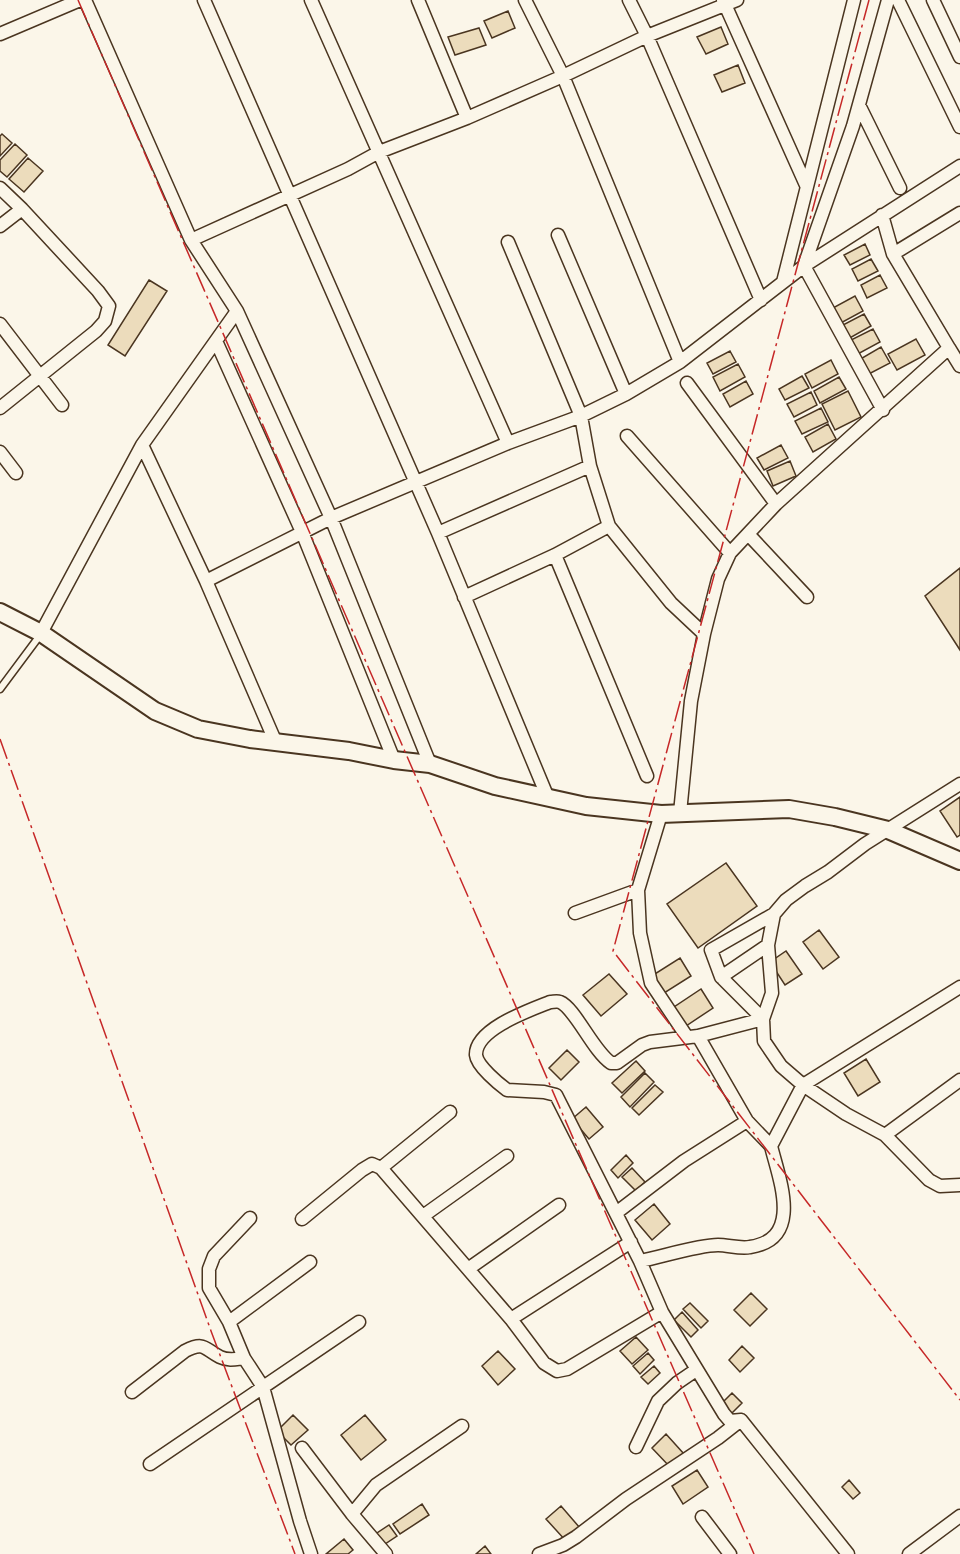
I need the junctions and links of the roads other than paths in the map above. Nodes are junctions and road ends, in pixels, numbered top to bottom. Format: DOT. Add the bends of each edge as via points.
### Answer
graph roads {
  1 [pos="80,0"];
  2 [pos="86,0"];
  3 [pos="204,0"];
  4 [pos="311,0"];
  5 [pos="418,0"];
  6 [pos="525,0"];
  7 [pos="629,0"];
  8 [pos="854,0"];
  9 [pos="888,0"];
  10 [pos="898,0"];
  11 [pos="933,0"];
  12 [pos="728,2"];
  13 [pos="0,34"];
  14 [pos="646,36"];
  15 [pos="960,57"];
  16 [pos="563,76"];
  17 [pos="859,105"];
  18 [pos="467,118"];
  19 [pos="960,127"];
  20 [pos="379,152"];
  21 [pos="960,166"];
  22 [pos="806,185"];
  23 [pos="0,188"];
  24 [pos="900,188"];
  25 [pos="289,196"];
  26 [pos="22,209"];
  27 [pos="960,213"];
  28 [pos="882,215"];
  29 [pos="0,226"];
  30 [pos="558,235"];
  31 [pos="191,240"];
  32 [pos="508,242"];
  33 [pos="893,254"];
  34 [pos="804,267"];
  35 [pos="783,282"];
  36 [pos="761,300"];
  37 [pos="237,311"];
  38 [pos="0,324"];
  39 [pos="216,341"];
  40 [pos="949,348"];
  41 [pos="680,362"];
  42 [pos="960,366"];
  43 [pos="40,377"];
  44 [pos="687,383"];
  45 [pos="626,394"];
  46 [pos="62,405"];
  47 [pos="0,408"];
  48 [pos="883,410"];
  49 [pos="581,416"];
  50 [pos="627,436"];
  51 [pos="508,443"];
  52 [pos="142,445"];
  53 [pos="0,452"];
  54 [pos="590,466"];
  55 [pos="16,473"];
  56 [pos="415,482"];
  57 [pos="776,504"];
  58 [pos="332,519"];
  59 [pos="609,526"];
  60 [pos="302,532"];
  61 [pos="438,533"];
  62 [pos="748,534"];
  63 [pos="730,553"];
  64 [pos="555,555"];
  65 [pos="206,581"];
  66 [pos="464,597"];
  67 [pos="807,597"];
  68 [pos="0,612"];
  69 [pos="41,633"];
  70 [pos="704,634"];
  71 [pos="0,689"];
  72 [pos="276,743"];
  73 [pos="394,760"];
  74 [pos="430,764"];
  75 [pos="647,776"];
  76 [pos="960,784"];
  77 [pos="548,798"];
  78 [pos="680,813"];
  79 [pos="661,814"];
  80 [pos="888,830"];
  81 [pos="960,861"];
  82 [pos="638,890"];
  83 [pos="575,913"];
  84 [pos="774,914"];
  85 [pos="768,945"];
  86 [pos="720,977"];
  87 [pos="960,987"];
  88 [pos="764,1019"];
  89 [pos="693,1036"];
  90 [pos="960,1080"];
  91 [pos="803,1085"];
  92 [pos="450,1112"];
  93 [pos="747,1121"];
  94 [pos="885,1135"];
  95 [pos="771,1146"];
  96 [pos="507,1156"];
  97 [pos="381,1168"];
  98 [pos="960,1185"];
  99 [pos="559,1205"];
  100 [pos="616,1213"];
  101 [pos="423,1216"];
  102 [pos="250,1218"];
  103 [pos="302,1219"];
  104 [pos="631,1242"];
  105 [pos="640,1261"];
  106 [pos="310,1262"];
  107 [pos="468,1269"];
  108 [pos="662,1312"];
  109 [pos="511,1319"];
  110 [pos="229,1322"];
  111 [pos="359,1322"];
  112 [pos="244,1358"];
  113 [pos="696,1370"];
  114 [pos="263,1387"];
  115 [pos="132,1392"];
  116 [pos="741,1420"];
  117 [pos="462,1426"];
  118 [pos="302,1448"];
  119 [pos="636,1448"];
  120 [pos="150,1464"];
  121 [pos="352,1514"];
  122 [pos="960,1516"];
  123 [pos="702,1517"];
  124 [pos="311,1554"];
  125 [pos="386,1554"];
  126 [pos="539,1554"];
  127 [pos="730,1554"];
  128 [pos="848,1554"];
  129 [pos="909,1554"];
  1 -- 13 [label="street"];
  2 -- 31 [label="street"];
  3 -- 25 [label="street"];
  4 -- 20 [label="street"];
  5 -- 18 [label="street"];
  6 -- 16 [label="street"];
  7 -- 14 [label="street"];
  8 -- 22 [label="street"];
  9 -- 17 [label="street"];
  10 -- 19 [label="street"];
  11 -- 15 [label="street"];
  12 -- 14 [label="street"];
  12 -- 22 [label="street"];
  14 -- 16 [label="street"];
  14 -- 36 [label="street"];
  16 -- 18 [label="street"];
  16 -- 41 [label="street"];
  17 -- 24 [label="street"];
  17 -- 34 [label="street"];
  18 -- 20 [label="street"];
  20 -- 25 [label="street"];
  20 -- 51 [label="street"];
  21 -- 28 [label="street"];
  22 -- 35 [label="street"];
  23 -- 26 [label="street"];
  25 -- 31 [label="street"];
  25 -- 56 [label="street"];
  26 -- 29 [label="street"];
  26 -- 43 [label="street" via="109,306 105,321 96,331"];
  27 -- 33 [label="street"];
  28 -- 33 [label="street"];
  28 -- 34 [label="street"];
  30 -- 45 [label="street"];
  31 -- 37 [label="street"];
  32 -- 49 [label="street"];
  33 -- 40 [label="street"];
  34 -- 35 [label="street"];
  34 -- 48 [label="street"];
  35 -- 36 [label="street"];
  36 -- 41 [label="street"];
  37 -- 39 [label="street"];
  37 -- 58 [label="street"];
  38 -- 43 [label="street"];
  39 -- 52 [label="street"];
  39 -- 60 [label="street"];
  40 -- 42 [label="street"];
  40 -- 48 [label="street"];
  41 -- 45 [label="street"];
  43 -- 46 [label="street"];
  43 -- 47 [label="street"];
  44 -- 57 [label="street"];
  45 -- 49 [label="street"];
  48 -- 57 [label="street"];
  49 -- 51 [label="street"];
  49 -- 54 [label="street"];
  50 -- 63 [label="street"];
  51 -- 56 [label="street"];
  52 -- 65 [label="street"];
  52 -- 69 [label="street"];
  53 -- 55 [label="street"];
  54 -- 59 [label="street"];
  54 -- 61 [label="street"];
  56 -- 58 [label="street"];
  56 -- 61 [label="street"];
  57 -- 62 [label="street"];
  58 -- 60 [label="street"];
  58 -- 74 [label="street"];
  59 -- 64 [label="street"];
  59 -- 70 [label="street" via="671,603"];
  60 -- 65 [label="street"];
  60 -- 73 [label="street"];
  61 -- 66 [label="street"];
  62 -- 63 [label="street"];
  62 -- 67 [label="street"];
  63 -- 70 [label="street" via="718,579"];
  64 -- 66 [label="street"];
  64 -- 75 [label="street"];
  65 -- 72 [label="street"];
  66 -- 77 [label="street"];
  68 -- 69 [label="street"];
  69 -- 71 [label="lane"];
  69 -- 72 [label="street" via="155,711 198,729"];
  70 -- 78 [label="street"];
  72 -- 73 [label="street"];
  73 -- 74 [label="street"];
  74 -- 77 [label="street" via="495,786"];
  76 -- 80 [label="street"];
  77 -- 79 [label="street"];
  78 -- 79 [label="street"];
  78 -- 80 [label="street" via="789,809"];
  79 -- 82 [label="street"];
  80 -- 81 [label="street"];
  80 -- 84 [label="street" via="786,900"];
  82 -- 83 [label="street"];
  82 -- 89 [label="street" via="640,933 649,979"];
  84 -- 85 [label="street"];
  84 -- 86 [label="street" via="711,950"];
  85 -- 86 [label="street"];
  85 -- 88 [label="street" via="772,993"];
  86 -- 88 [label="street"];
  87 -- 91 [label="street"];
  88 -- 89 [label="street"];
  88 -- 91 [label="street" via="764,1041 782,1066"];
  89 -- 93 [label="street"];
  89 -- 100 [label="street" via="650,1042 611,1063 567,1008 560,1002 550,1002 494,1027 480,1043 476,1055 479,1063 507,1090 556,1095"];
  90 -- 94 [label="street"];
  91 -- 94 [label="street"];
  91 -- 95 [label="street"];
  92 -- 97 [label="street"];
  93 -- 95 [label="street"];
  93 -- 100 [label="street" via="684,1161"];
  94 -- 98 [label="street" via="929,1180 940,1186"];
  95 -- 105 [label="street" via="785,1215 769,1241 750,1247 716,1245"];
  96 -- 101 [label="street"];
  97 -- 101 [label="street"];
  97 -- 103 [label="street" via="372,1164 362,1170"];
  99 -- 107 [label="street"];
  100 -- 104 [label="street"];
  101 -- 107 [label="street"];
  102 -- 110 [label="street" via="214,1256 209,1269 209,1288"];
  104 -- 105 [label="street"];
  104 -- 109 [label="street"];
  105 -- 108 [label="street"];
  106 -- 110 [label="street"];
  107 -- 109 [label="street"];
  108 -- 109 [label="street" via="567,1370 557,1371 544,1363"];
  108 -- 113 [label="street"];
  110 -- 112 [label="street"];
  111 -- 114 [label="street"];
  112 -- 114 [label="street"];
  112 -- 115 [label="street" via="221,1358 206,1346 195,1346"];
  113 -- 116 [label="street" via="730,1421"];
  113 -- 119 [label="street" via="658,1401"];
  114 -- 120 [label="street"];
  114 -- 124 [label="street"];
  116 -- 126 [label="street" via="576,1537"];
  116 -- 128 [label="street"];
  117 -- 121 [label="street" via="376,1485"];
  118 -- 121 [label="street"];
  121 -- 125 [label="street"];
  122 -- 129 [label="street"];
  123 -- 127 [label="street"];
}
